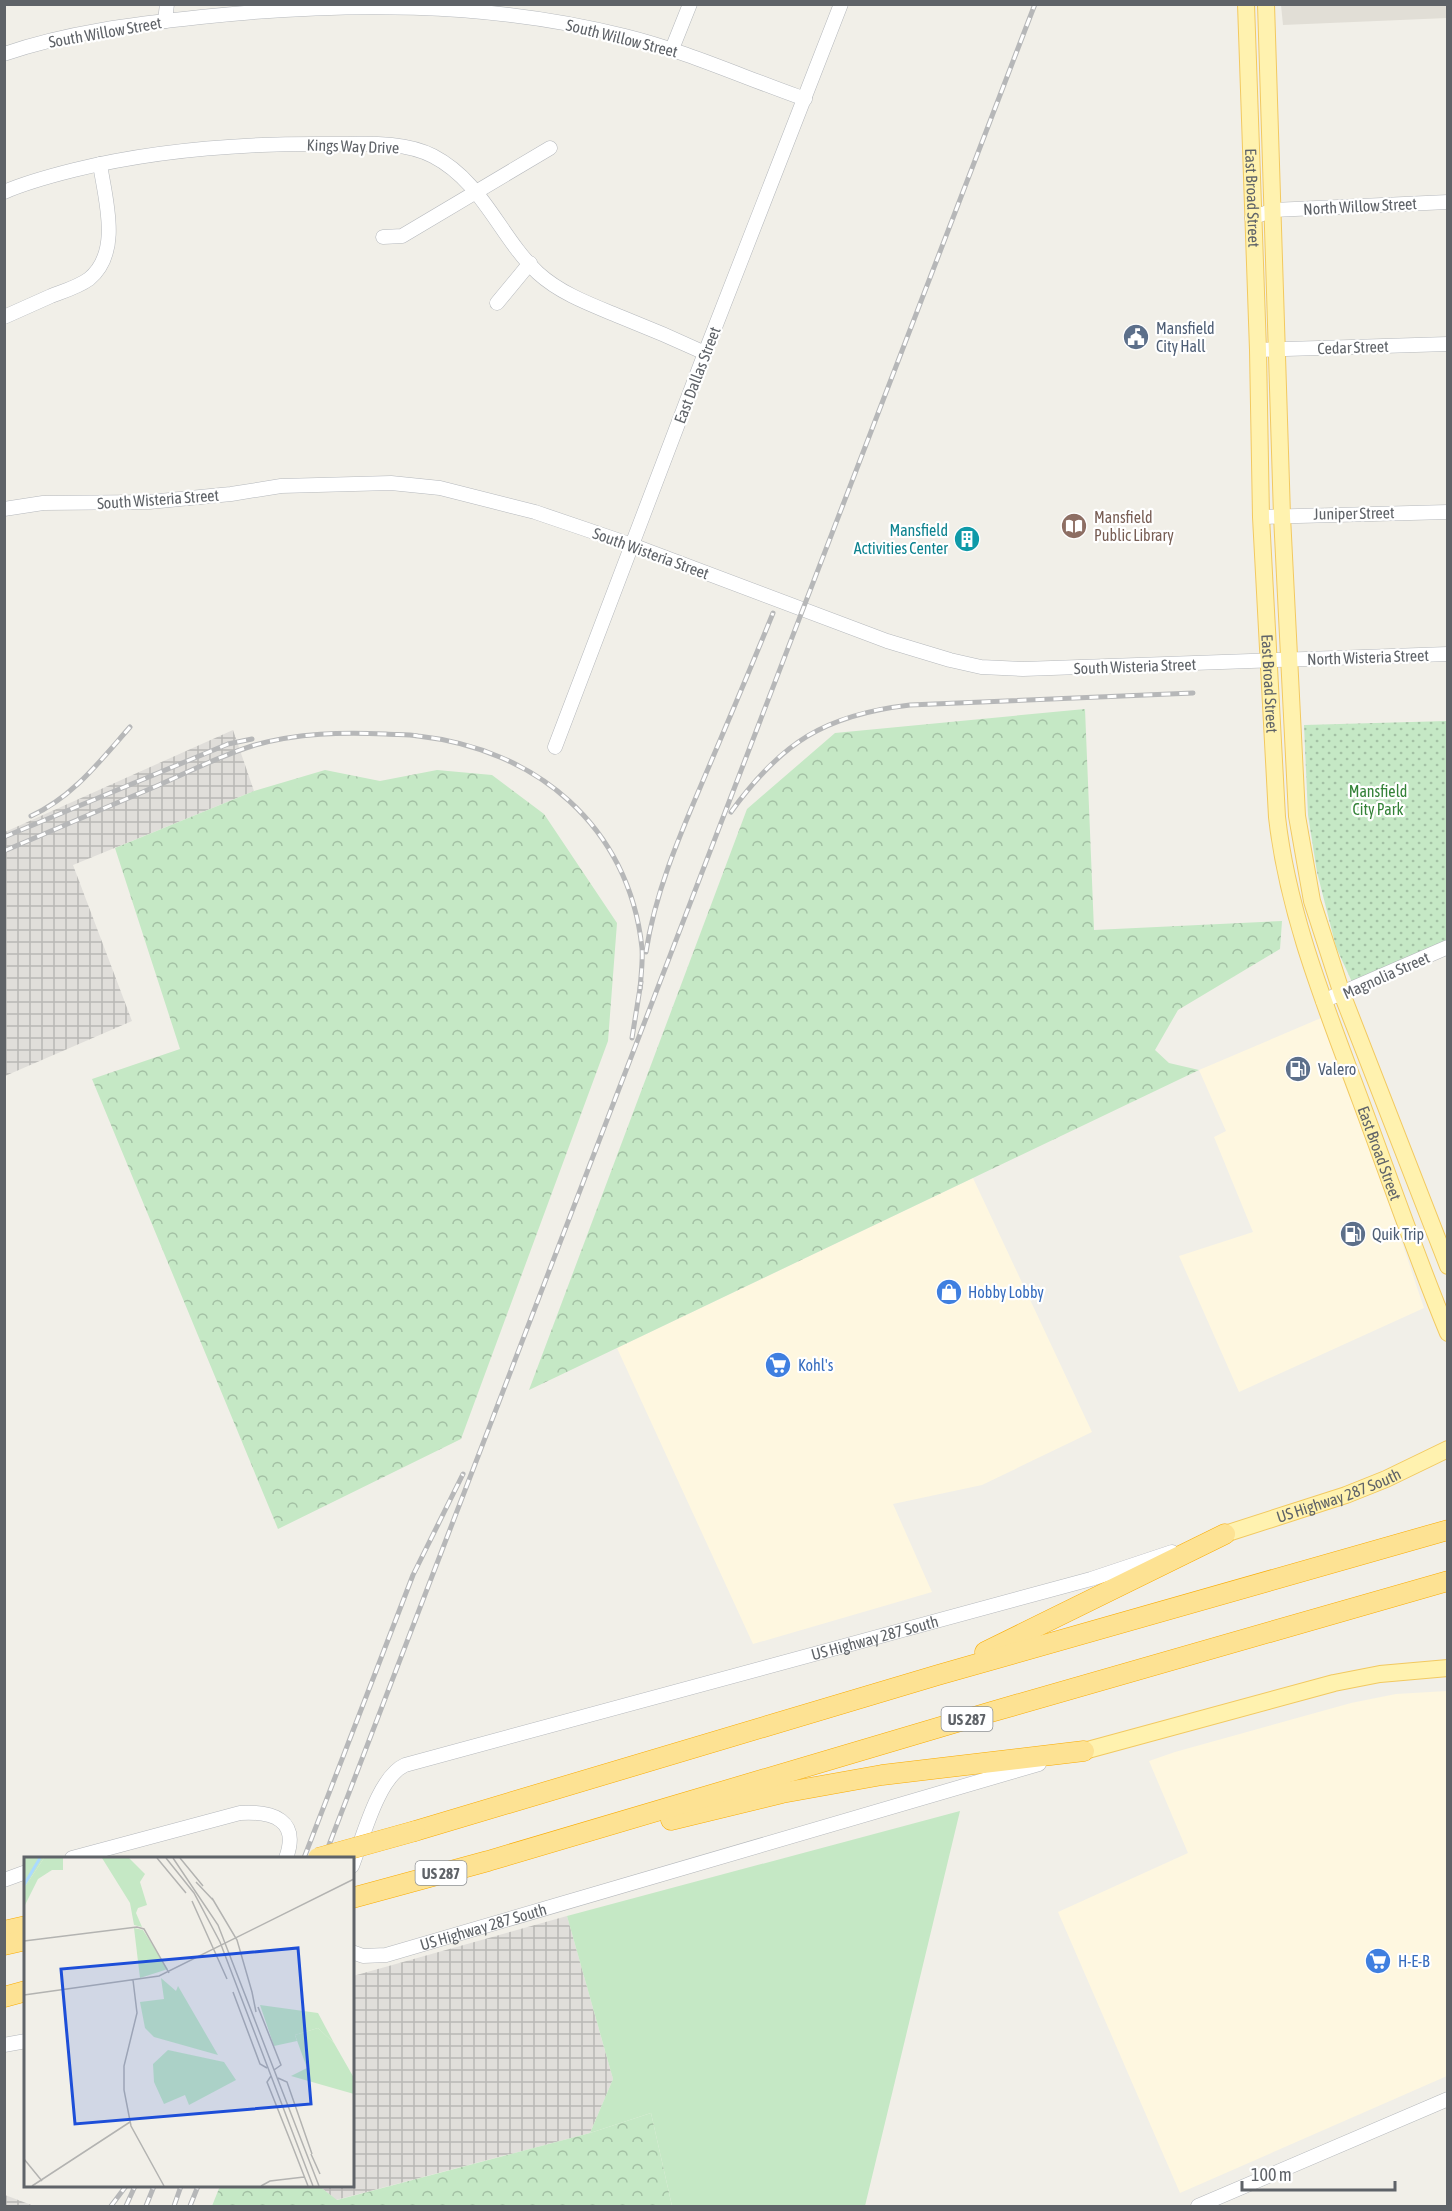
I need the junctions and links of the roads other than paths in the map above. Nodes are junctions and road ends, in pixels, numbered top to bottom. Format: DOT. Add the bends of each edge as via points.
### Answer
graph roads {
  1 [pos="167,4"];
  2 [pos="690,4"];
  3 [pos="841,4"];
  4 [pos="1246,4"];
  5 [pos="1266,4"];
  6 [pos="317,7"];
  7 [pos="526,10"];
  8 [pos="165,21"];
  9 [pos="672,49"];
  10 [pos="4,54"];
  11 [pos="805,99"];
  12 [pos="550,148"];
  13 [pos="100,164"];
  14 [pos="4,192"];
  15 [pos="478,192"];
  16 [pos="1448,202"];
  17 [pos="1273,210"];
  18 [pos="1252,211"];
  19 [pos="382,237"];
  20 [pos="530,263"];
  21 [pos="497,303"];
  22 [pos="4,317"];
  23 [pos="1448,344"];
  24 [pos="1258,350"];
  25 [pos="1277,350"];
  26 [pos="705,353"];
  27 [pos="4,508"];
  28 [pos="1448,512"];
  29 [pos="1282,516"];
  30 [pos="1261,517"];
  31 [pos="632,545"];
  32 [pos="1448,654"];
  33 [pos="1289,660"];
  34 [pos="1270,661"];
  35 [pos="555,747"];
  36 [pos="1297,816"];
  37 [pos="1276,817"];
  38 [pos="1312,901"];
  39 [pos="1292,903"];
  40 [pos="1448,947"];
  41 [pos="1342,994"];
  42 [pos="1323,1001"];
  43 [pos="1378,1091"];
  44 [pos="1360,1099"];
  45 [pos="1446,1263"];
  46 [pos="1422,1269"];
  47 [pos="1448,1333"];
  48 [pos="1448,1449"];
  49 [pos="1448,1530"];
  50 [pos="1225,1534"];
  51 [pos="1448,1581"];
  52 [pos="1448,1668"];
  53 [pos="938,1675"];
  54 [pos="1084,1750"];
  55 [pos="76,1857"];
  56 [pos="286,1857"];
  57 [pos="322,1857"];
  58 [pos="354,1861"];
  59 [pos="488,1861"];
  60 [pos="24,1873"];
  61 [pos="4,1880"];
  62 [pos="354,1897"];
  63 [pos="24,1926"];
  64 [pos="4,1931"];
  65 [pos="24,1940"];
  66 [pos="4,1945"];
  67 [pos="354,1953"];
  68 [pos="24,1992"];
  69 [pos="4,1997"];
  70 [pos="24,2041"];
  71 [pos="4,2045"];
  72 [pos="1448,2099"];
  73 [pos="1198,2206"];
  1 -- 8 [label="street"];
  2 -- 9 [label="street"];
  3 -- 11 [label="street, East Dallas Street"];
  4 -- 18 [label="main road, East Broad Street"];
  5 -- 17 [label="main road, East Broad Street"];
  6 -- 7 [label="street, South Willow Street"];
  6 -- 8 [label="street, South Willow Street"];
  7 -- 9 [label="street, South Willow Street"];
  8 -- 10 [label="street, South Willow Street" via="55,39"];
  9 -- 11 [label="street, South Willow Street"];
  11 -- 26 [label="street, East Dallas Street"];
  12 -- 15 [label="street"];
  13 -- 14 [label="street, Kings Way Drive"];
  13 -- 15 [label="street, Kings Way Drive" via="186,149 366,144 404,147 431,155"];
  13 -- 22 [label="street" via="108,216 102,262 90,278 77,286"];
  15 -- 19 [label="street" via="402,236"];
  15 -- 20 [label="street, Kings Way Drive" via="520,255"];
  16 -- 17 [label="street, North Willow Street"];
  17 -- 18 [label="street, North Willow Street"];
  17 -- 25 [label="main road, East Broad Street"];
  18 -- 24 [label="main road, East Broad Street"];
  20 -- 21 [label="street"];
  20 -- 26 [label="street, Kings Way Drive" via="557,288"];
  23 -- 25 [label="street, Cedar Street"];
  24 -- 25 [label="street, Cedar Street"];
  24 -- 30 [label="main road, East Broad Street"];
  25 -- 29 [label="main road, East Broad Street"];
  26 -- 31 [label="street, East Dallas Street"];
  27 -- 31 [label="street, South Wisteria Street" via="149,502 281,486 391,483 440,488 497,502"];
  28 -- 29 [label="street, Juniper Street"];
  29 -- 30 [label="street, Juniper Street"];
  29 -- 33 [label="main road, East Broad Street"];
  30 -- 34 [label="main road, East Broad Street"];
  31 -- 34 [label="street, South Wisteria Street" via="887,641 981,667"];
  31 -- 35 [label="street, East Dallas Street"];
  32 -- 33 [label="street, North Wisteria Street"];
  33 -- 34 [label="street, South Wisteria Street"];
  33 -- 36 [label="main road, East Broad Street"];
  34 -- 37 [label="main road, East Broad Street"];
  36 -- 37 [label="main road"];
  36 -- 38 [label="main road, East Broad Street"];
  37 -- 39 [label="main road, East Broad Street"];
  38 -- 39 [label="main road"];
  38 -- 41 [label="main road, East Broad Street"];
  39 -- 42 [label="main road, East Broad Street"];
  40 -- 41 [label="street, Magnolia Street"];
  41 -- 42 [label="street, Magnolia Street"];
  41 -- 43 [label="main road, East Broad Street"];
  42 -- 44 [label="main road, East Broad Street"];
  43 -- 44 [label="main road"];
  43 -- 45 [label="main road, East Broad Street"];
  44 -- 46 [label="main road, East Broad Street"];
  45 -- 46 [label="main road"];
  46 -- 47 [label="main road, East Broad Street"];
  48 -- 50 [label="main road, US Highway 287 South" via="1346,1495"];
  49 -- 53 [label="highway"];
  50 -- 53 [label="highway"];
  50 -- 58 [label="street, US Highway 287 South" via="1091,1579 397,1768 382,1789"];
  51 -- 59 [label="highway, US 287"];
  52 -- 54 [label="main road, US Highway 287 South" via="1334,1683"];
  53 -- 57 [label="highway, bridge"];
  54 -- 59 [label="highway" via="882,1775 782,1793 605,1835 528,1858"];
  54 -- 67 [label="street, US Highway 287 South" via="386,1955"];
  55 -- 56 [label="street" via="240,1813 257,1812 274,1815 284,1822 289,1834"];
  59 -- 62 [label="highway, US 287"];
  60 -- 61 [label="street"];
  63 -- 64 [label="highway"];
  65 -- 66 [label="highway"];
  68 -- 69 [label="highway"];
  70 -- 71 [label="street"];
  72 -- 73 [label="street"];
}
